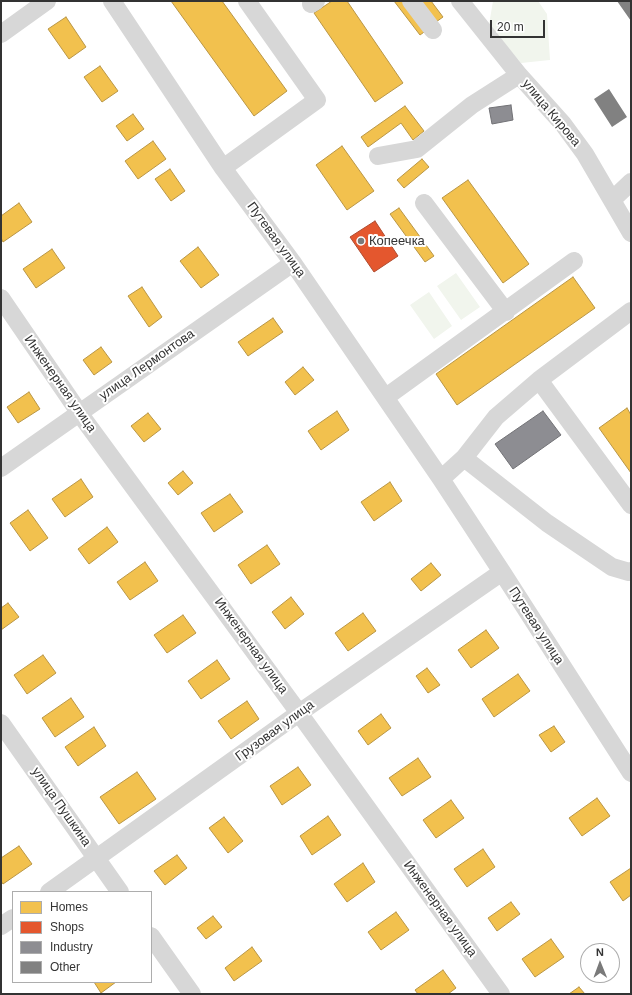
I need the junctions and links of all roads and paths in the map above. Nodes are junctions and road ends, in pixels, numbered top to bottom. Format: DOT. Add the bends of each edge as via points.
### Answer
graph roads {
  1 [pos="48,1"];
  2 [pos="112,1"];
  3 [pos="247,1"];
  4 [pos="411,1"];
  5 [pos="460,1"];
  6 [pos="433,30"];
  7 [pos="1,34"];
  8 [pos="519,75"];
  9 [pos="378,156"];
  10 [pos="223,168"];
  11 [pos="631,182"];
  12 [pos="612,200"];
  13 [pos="424,203"];
  14 [pos="631,233"];
  15 [pos="574,261"];
  16 [pos="293,263"];
  17 [pos="1,298"];
  18 [pos="631,310"];
  19 [pos="506,312"];
  20 [pos="539,380"];
  21 [pos="386,397"];
  22 [pos="79,412"];
  23 [pos="464,458"];
  24 [pos="1,468"];
  25 [pos="441,479"];
  26 [pos="631,505"];
  27 [pos="631,571"];
  28 [pos="502,572"];
  29 [pos="299,713"];
  30 [pos="1,723"];
  31 [pos="631,773"];
  32 [pos="97,858"];
  33 [pos="50,891"];
  34 [pos="119,891"];
  35 [pos="12,919"];
  36 [pos="1,926"];
  37 [pos="152,937"];
  38 [pos="192,994"];
  39 [pos="501,994"];
  1 -- 7 [label="street"];
  2 -- 10 [label="street, Путевая улица"];
  3 -- 10 [label="street" via="317,100"];
  4 -- 6 [label="street"];
  5 -- 8 [label="street, улица Кирова"];
  8 -- 9 [label="street" via="472,104 417,149"];
  8 -- 12 [label="street, улица Кирова" via="563,124 585,154"];
  10 -- 16 [label="street, Путевая улица"];
  11 -- 12 [label="street"];
  12 -- 14 [label="street, улица Кирова"];
  13 -- 19 [label="street"];
  15 -- 19 [label="street"];
  16 -- 21 [label="street, Путевая улица"];
  16 -- 22 [label="street, улица Лермонтова"];
  17 -- 22 [label="street, Инженерная улица"];
  18 -- 20 [label="street"];
  19 -- 21 [label="street"];
  20 -- 23 [label="street" via="496,417"];
  20 -- 26 [label="street"];
  21 -- 25 [label="street, Путевая улица"];
  22 -- 24 [label="street, улица Лермонтова"];
  22 -- 29 [label="street, Инженерная улица"];
  23 -- 25 [label="street"];
  23 -- 27 [label="street" via="547,523 606,563"];
  25 -- 28 [label="street, Путевая улица"];
  28 -- 29 [label="street, Грузовая улица"];
  28 -- 31 [label="street, Путевая улица"];
  29 -- 32 [label="street, Грузовая улица"];
  29 -- 39 [label="street, Инженерная улица"];
  30 -- 32 [label="street, улица Пушкина"];
  32 -- 33 [label="street, Грузовая улица"];
  32 -- 34 [label="street, улица Пушкина"];
  35 -- 36 [label="street"];
  37 -- 38 [label="street"];
}
